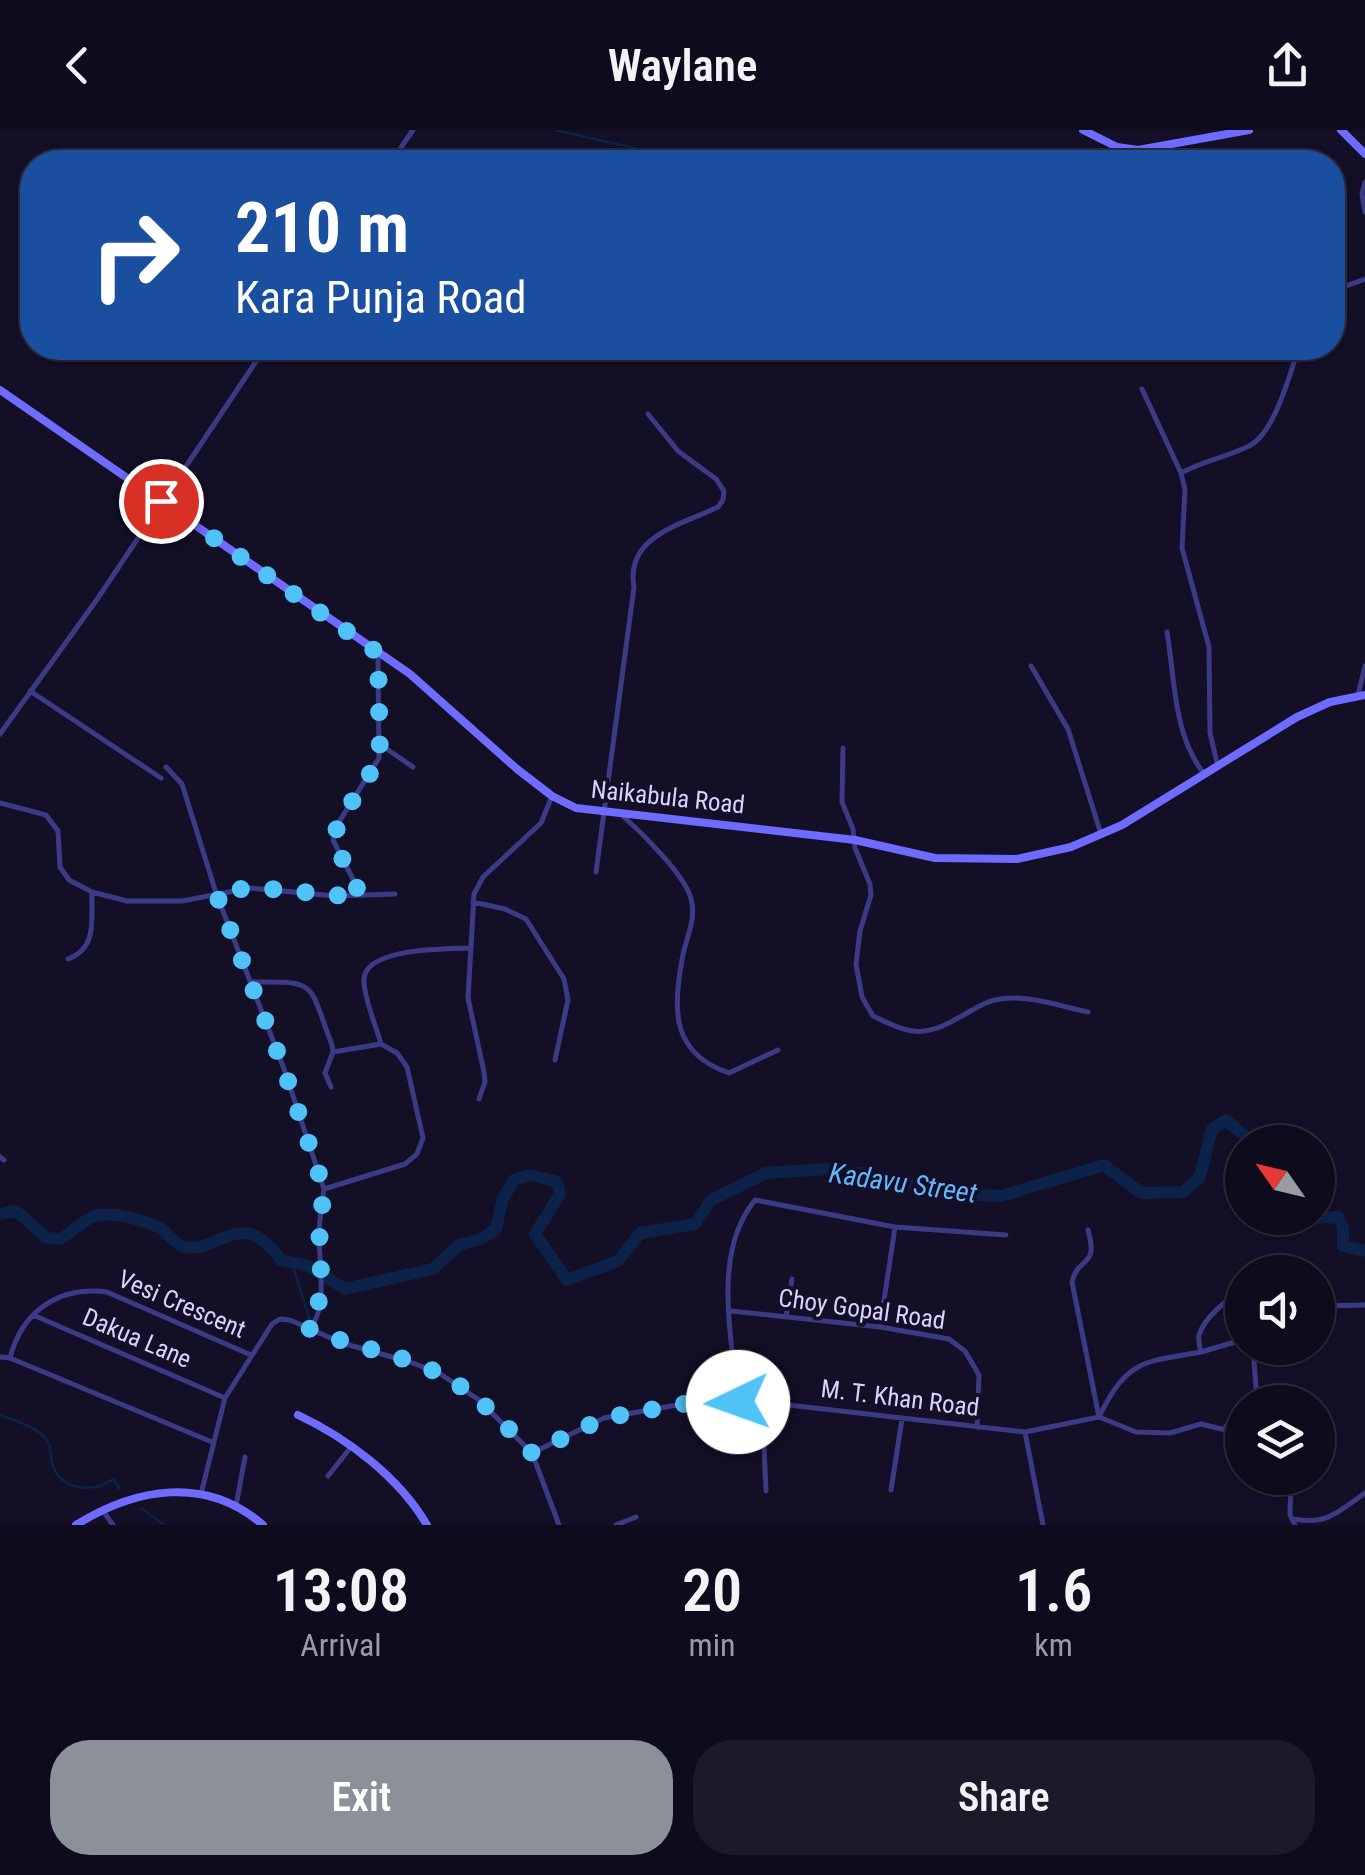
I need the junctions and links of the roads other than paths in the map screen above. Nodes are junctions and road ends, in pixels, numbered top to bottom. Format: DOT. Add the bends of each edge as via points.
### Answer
graph roads {
  1 [pos="1083,130"];
  2 [pos="1249,130"];
  3 [pos="1341,130"];
  4 [pos="1365,154"];
  5 [pos="1365,182"];
  6 [pos="1365,212"];
  7 [pos="257,360"];
  8 [pos="1294,360"];
  9 [pos="1142,389"];
  10 [pos="0,390"];
  11 [pos="648,414"];
  12 [pos="1181,473"];
  13 [pos="161,501"];
  14 [pos="1168,632"];
  15 [pos="378,653"];
  16 [pos="1032,666"];
  17 [pos="1365,666"];
  18 [pos="30,691"];
  19 [pos="1362,695"];
  20 [pos="0,734"];
  21 [pos="381,745"];
  22 [pos="843,748"];
  23 [pos="166,766"];
  24 [pos="413,767"];
  25 [pos="1218,767"];
  26 [pos="1205,775"];
  27 [pos="161,778"];
  28 [pos="552,796"];
  29 [pos="0,803"];
  30 [pos="604,812"];
  31 [pos="621,814"];
  32 [pos="1101,834"];
  33 [pos="855,840"];
  34 [pos="596,872"];
  35 [pos="92,892"];
  36 [pos="216,893"];
  37 [pos="395,894"];
  38 [pos="361,896"];
  39 [pos="473,902"];
  40 [pos="471,948"];
  41 [pos="68,959"];
  42 [pos="251,982"];
  43 [pos="1088,1012"];
  44 [pos="381,1044"];
  45 [pos="778,1050"];
  46 [pos="333,1052"];
  47 [pos="555,1060"];
  48 [pos="331,1087"];
  49 [pos="479,1099"];
  50 [pos="324,1189"];
  51 [pos="895,1227"];
  52 [pos="1088,1230"];
  53 [pos="1006,1235"];
  54 [pos="792,1279"];
  55 [pos="1225,1303"];
  56 [pos="1365,1305"];
  57 [pos="1335,1306"];
  58 [pos="731,1311"];
  59 [pos="32,1315"];
  60 [pos="786,1317"];
  61 [pos="308,1328"];
  62 [pos="880,1328"];
  63 [pos="1225,1345"];
  64 [pos="1201,1352"];
  65 [pos="251,1355"];
  66 [pos="0,1357"];
  67 [pos="10,1358"];
  68 [pos="225,1398"];
  69 [pos="738,1402"];
  70 [pos="762,1402"];
  71 [pos="298,1415"];
  72 [pos="902,1418"];
  73 [pos="1095,1418"];
  74 [pos="978,1427"];
  75 [pos="1225,1427"];
  76 [pos="1025,1432"];
  77 [pos="212,1442"];
  78 [pos="352,1448"];
  79 [pos="532,1453"];
  80 [pos="245,1457"];
  81 [pos="328,1476"];
  82 [pos="891,1490"];
  83 [pos="766,1491"];
  84 [pos="1365,1493"];
  85 [pos="201,1494"];
  86 [pos="1292,1495"];
  87 [pos="236,1506"];
  88 [pos="102,1509"];
  89 [pos="636,1518"];
  90 [pos="1294,1522"];
  91 [pos="76,1525"];
  92 [pos="112,1525"];
  93 [pos="263,1525"];
  94 [pos="427,1525"];
  95 [pos="559,1525"];
  96 [pos="616,1525"];
  97 [pos="1043,1525"];
  1 -- 2 [label="street" via="1138,150"];
  3 -- 4 [label="street"];
  5 -- 6 [label="street"];
  7 -- 13 [label="street"];
  8 -- 12 [label="street" via="1261,438"];
  9 -- 12 [label="street"];
  10 -- 13 [label="street, Naikabula Road"];
  11 -- 30 [label="street" via="678,450 716,479 724,500 646,541 638,554"];
  12 -- 25 [label="street" via="1182,548 1209,648 1210,734"];
  13 -- 15 [label="street, Naikabula Road"];
  13 -- 18 [label="street"];
  14 -- 26 [label="street" via="1184,736"];
  15 -- 21 [label="street"];
  15 -- 28 [label="street, Naikabula Road"];
  16 -- 32 [label="street" via="1068,730"];
  17 -- 19 [label="street"];
  18 -- 20 [label="street"];
  18 -- 27 [label="street"];
  19 -- 25 [label="street, Naikabula Road" via="1297,717"];
  21 -- 24 [label="street"];
  21 -- 38 [label="street" via="376,768 333,840"];
  22 -- 33 [label="street" via="842,802"];
  23 -- 36 [label="street" via="182,784"];
  25 -- 26 [label="street, Naikabula Road"];
  26 -- 32 [label="street, Naikabula Road"];
  28 -- 30 [label="street, Naikabula Road"];
  28 -- 39 [label="street" via="542,823 483,878"];
  29 -- 35 [label="street" via="37,811 54,823 63,872"];
  30 -- 31 [label="street, Naikabula Road"];
  30 -- 34 [label="street"];
  31 -- 33 [label="street, Naikabula Road"];
  31 -- 45 [label="street" via="692,897 677,1002 684,1043 705,1065 729,1073"];
  32 -- 33 [label="street, Naikabula Road" via="1017,859 935,858"];
  33 -- 43 [label="street" via="871,895 856,964 872,1016 922,1033 997,999"];
  35 -- 36 [label="street" via="160,903"];
  35 -- 41 [label="street" via="89,944"];
  36 -- 38 [label="street" via="250,888"];
  36 -- 42 [label="street"];
  37 -- 38 [label="street"];
  39 -- 40 [label="street"];
  39 -- 47 [label="street" via="526,919 564,979 568,1000"];
  40 -- 44 [label="street" via="426,950 370,966 364,982"];
  40 -- 49 [label="street" via="468,998 485,1082"];
  42 -- 46 [label="street" via="306,986"];
  42 -- 50 [label="street"];
  44 -- 46 [label="street"];
  44 -- 50 [label="street" via="407,1066 421,1146 412,1160 392,1170"];
  46 -- 48 [label="street" via="325,1073"];
  50 -- 61 [label="street" via="317,1320"];
  51 -- 53 [label="street"];
  51 -- 58 [label="street" via="755,1200 732,1244"];
  51 -- 62 [label="street"];
  52 -- 73 [label="street" via="1091,1258 1072,1282"];
  54 -- 60 [label="street"];
  55 -- 64 [label="street" via="1200,1335"];
  56 -- 57 [label="street"];
  58 -- 60 [label="street, Choy Gopal Road"];
  58 -- 69 [label="street"];
  59 -- 65 [label="street, Vesi Crescent" via="61,1296 107,1292"];
  59 -- 67 [label="street"];
  59 -- 68 [label="street, Dakua Lane"];
  60 -- 62 [label="street, Choy Gopal Road"];
  61 -- 65 [label="street" via="280,1319"];
  61 -- 79 [label="street" via="438,1373 479,1400"];
  62 -- 74 [label="street, Choy Gopal Road" via="950,1339 965,1351 979,1376"];
  63 -- 64 [label="street"];
  64 -- 73 [label="street" via="1140,1364 1124,1375"];
  65 -- 68 [label="street"];
  66 -- 67 [label="street"];
  67 -- 77 [label="street"];
  68 -- 77 [label="street"];
  69 -- 70 [label="street, M. T. Khan Road"];
  69 -- 79 [label="street, M. T. Khan Road" via="604,1418"];
  70 -- 72 [label="street, M. T. Khan Road"];
  70 -- 83 [label="street"];
  71 -- 78 [label="street"];
  72 -- 74 [label="street, M. T. Khan Road"];
  72 -- 82 [label="street"];
  73 -- 75 [label="street" via="1158,1434 1201,1424"];
  73 -- 76 [label="street, M. T. Khan Road"];
  74 -- 76 [label="street, M. T. Khan Road"];
  76 -- 97 [label="street"];
  77 -- 85 [label="street"];
  78 -- 81 [label="street"];
  78 -- 94 [label="street" via="388,1476"];
  79 -- 95 [label="street"];
  80 -- 87 [label="street"];
  84 -- 90 [label="street" via="1324,1523"];
  85 -- 87 [label="street"];
  85 -- 88 [label="street" via="136,1496"];
  86 -- 90 [label="street"];
  87 -- 93 [label="street"];
  88 -- 91 [label="street"];
  88 -- 92 [label="street"];
  89 -- 96 [label="street"];
}
